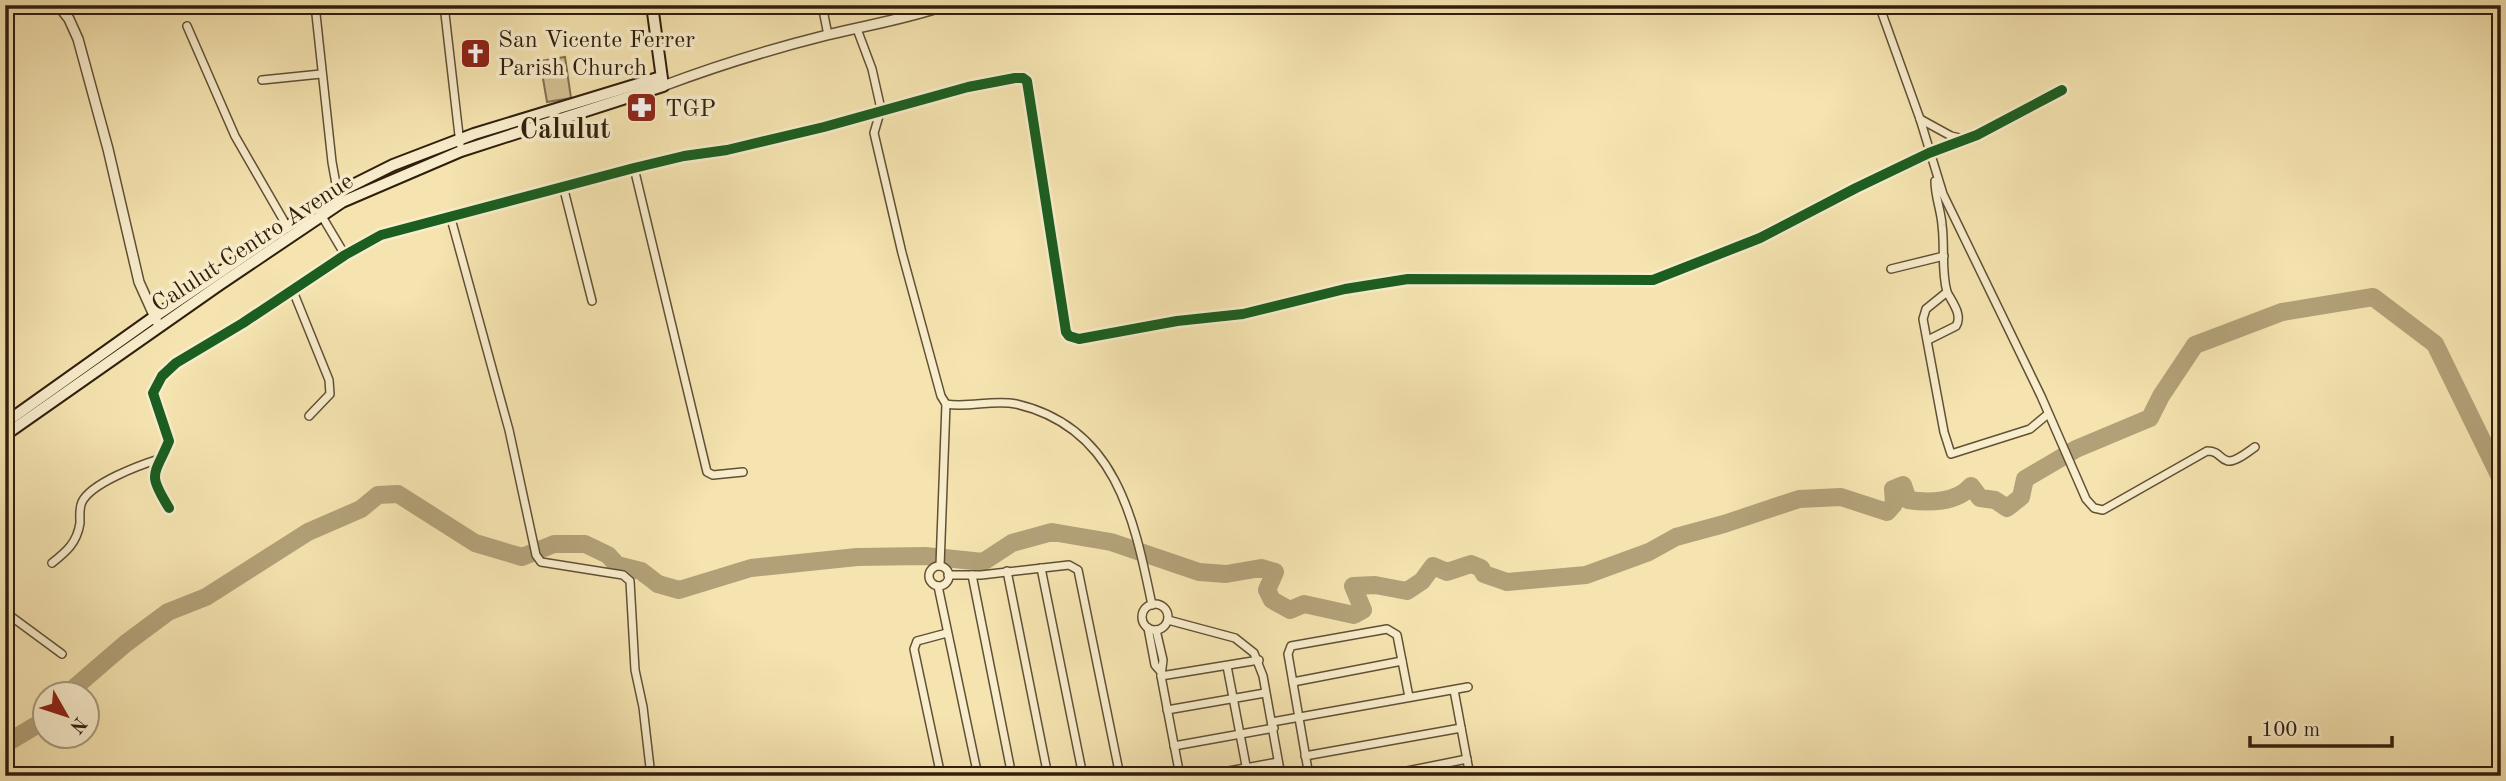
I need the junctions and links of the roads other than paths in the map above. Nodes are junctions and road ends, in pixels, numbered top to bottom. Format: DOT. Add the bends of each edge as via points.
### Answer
graph roads {
  1 [pos="314,5"];
  2 [pos="444,5"];
  3 [pos="652,5"];
  4 [pos="822,5"];
  5 [pos="946,5"];
  6 [pos="1879,5"];
  7 [pos="61,6"];
  8 [pos="187,26"];
  9 [pos="857,29"];
  10 [pos="828,35"];
  11 [pos="321,74"];
  12 [pos="262,80"];
  13 [pos="662,81"];
  14 [pos="2062,90"];
  15 [pos="881,109"];
  16 [pos="1920,119"];
  17 [pos="1965,139"];
  18 [pos="460,145"];
  19 [pos="1929,153"];
  20 [pos="634,168"];
  21 [pos="1936,175"];
  22 [pos="563,186"];
  23 [pos="340,198"];
  24 [pos="319,211"];
  25 [pos="450,215"];
  26 [pos="290,230"];
  27 [pos="345,255"];
  28 [pos="1944,256"];
  29 [pos="1891,269"];
  30 [pos="293,291"];
  31 [pos="1947,292"];
  32 [pos="592,301"];
  33 [pos="157,322"];
  34 [pos="1928,340"];
  35 [pos="946,404"];
  36 [pos="2048,414"];
  37 [pos="309,416"];
  38 [pos="5,423"];
  39 [pos="5,435"];
  40 [pos="2255,447"];
  41 [pos="159,459"];
  42 [pos="743,472"];
  43 [pos="169,508"];
  44 [pos="52,563"];
  45 [pos="940,564"];
  46 [pos="1041,568"];
  47 [pos="1007,571"];
  48 [pos="948,575"];
  49 [pos="972,575"];
  50 [pos="938,586"];
  51 [pos="1152,605"];
  52 [pos="5,612"];
  53 [pos="1168,620"];
  54 [pos="1152,629"];
  55 [pos="947,633"];
  56 [pos="62,654"];
  57 [pos="1259,660"];
  58 [pos="1402,662"];
  59 [pos="1227,666"];
  60 [pos="1161,674"];
  61 [pos="1293,682"];
  62 [pos="1468,687"];
  63 [pos="1454,690"];
  64 [pos="1265,693"];
  65 [pos="1409,697"];
  66 [pos="1233,699"];
  67 [pos="1167,710"];
  68 [pos="1300,716"];
  69 [pos="1273,725"];
  70 [pos="1461,727"];
  71 [pos="1239,734"];
  72 [pos="1174,746"];
  73 [pos="1306,756"];
  74 [pos="1467,759"];
  75 [pos="1278,762"];
  76 [pos="1247,772"];
  77 [pos="651,776"];
  78 [pos="941,776"];
  79 [pos="978,776"];
  80 [pos="1012,776"];
  81 [pos="1048,776"];
  82 [pos="1083,776"];
  83 [pos="1120,776"];
  84 [pos="1180,776"];
  85 [pos="1201,776"];
  86 [pos="1281,776"];
  87 [pos="1310,776"];
  88 [pos="1382,776"];
  89 [pos="1470,776"];
  1 -- 11 [label="street"];
  2 -- 18 [label="street"];
  3 -- 13 [label="main road"];
  4 -- 10 [label="street"];
  5 -- 9 [label="street"];
  6 -- 16 [label="street"];
  7 -- 33 [label="street" via="78,40 139,282"];
  8 -- 26 [label="street" via="235,136"];
  9 -- 10 [label="street"];
  9 -- 15 [label="street"];
  10 -- 13 [label="street"];
  11 -- 12 [label="street"];
  11 -- 23 [label="street"];
  13 -- 18 [label="main road, Calulut Centro Avenue"];
  14 -- 17 [label="street"];
  15 -- 19 [label="street" via="968,87 1015,78 1027,81 1066,332 1074,339 1243,314 1398,280 1653,280 1760,238"];
  15 -- 20 [label="street" via="824,127"];
  15 -- 35 [label="street" via="874,132 877,146 940,396"];
  16 -- 17 [label="street"];
  16 -- 19 [label="street"];
  17 -- 19 [label="street"];
  18 -- 23 [label="main road, Calulut Centro Avenue" via="393,165"];
  19 -- 21 [label="street"];
  20 -- 22 [label="street"];
  20 -- 42 [label="street" via="707,472"];
  21 -- 28 [label="street"];
  21 -- 36 [label="street"];
  22 -- 25 [label="street"];
  22 -- 32 [label="street"];
  23 -- 24 [label="main road, Calulut Centro Avenue"];
  24 -- 26 [label="main road, Calulut Centro Avenue"];
  24 -- 27 [label="street"];
  25 -- 27 [label="street" via="381,235"];
  25 -- 77 [label="street" via="509,430 536,555 549,564 628,577 635,670"];
  26 -- 33 [label="main road, Calulut Centro Avenue"];
  27 -- 30 [label="street"];
  28 -- 29 [label="street"];
  28 -- 31 [label="street"];
  30 -- 37 [label="street" via="329,380 330,394"];
  30 -- 41 [label="street" via="162,376 153,393 169,441"];
  31 -- 34 [label="street" via="1923,314"];
  31 -- 34 [label="street" via="1959,322"];
  33 -- 38 [label="main road, Calulut Centro Avenue"];
  33 -- 39 [label="main road, Calulut Centro Avenue"];
  34 -- 36 [label="street" via="1930,368 1951,454 2030,429"];
  35 -- 45 [label="street"];
  35 -- 51 [label="street" via="1012,403 1035,409 1063,423 1099,454 1112,472 1139,540"];
  36 -- 40 [label="street" via="2086,499 2103,510 2207,451 2232,461"];
  41 -- 43 [label="street" via="153,475"];
  41 -- 44 [label="street" via="130,468 85,497 75,541"];
  45 -- 48 [label="street"];
  45 -- 50 [label="street" via="929,577"];
  46 -- 47 [label="street"];
  46 -- 82 [label="street"];
  46 -- 83 [label="street" via="1069,565 1078,570"];
  47 -- 49 [label="street"];
  47 -- 81 [label="street"];
  48 -- 49 [label="street"];
  48 -- 50 [label="street" via="947,582"];
  49 -- 80 [label="street"];
  50 -- 55 [label="street"];
  51 -- 53 [label="street" via="1164,608"];
  51 -- 54 [label="street" via="1143,614 1143,622"];
  52 -- 56 [label="street"];
  53 -- 54 [label="street" via="1164,627"];
  53 -- 57 [label="street" via="1235,638 1249,646"];
  54 -- 60 [label="street" via="1155,665"];
  55 -- 78 [label="street" via="922,638 914,649"];
  55 -- 79 [label="street"];
  57 -- 59 [label="street"];
  57 -- 64 [label="street"];
  58 -- 61 [label="street"];
  58 -- 61 [label="street" via="1397,635 1387,629 1291,646"];
  58 -- 65 [label="street"];
  59 -- 60 [label="street"];
  59 -- 66 [label="street"];
  60 -- 67 [label="street"];
  61 -- 68 [label="street"];
  62 -- 63 [label="street"];
  63 -- 65 [label="street"];
  63 -- 70 [label="street"];
  64 -- 66 [label="street"];
  64 -- 69 [label="street"];
  65 -- 68 [label="street"];
  66 -- 67 [label="street"];
  66 -- 71 [label="street"];
  67 -- 72 [label="street"];
  68 -- 69 [label="street"];
  68 -- 73 [label="street"];
  69 -- 71 [label="street"];
  69 -- 75 [label="street"];
  70 -- 73 [label="street"];
  70 -- 74 [label="street"];
  71 -- 72 [label="street"];
  71 -- 76 [label="street"];
  72 -- 84 [label="street"];
  73 -- 87 [label="street"];
  74 -- 88 [label="street"];
  74 -- 89 [label="street"];
  75 -- 76 [label="street"];
  75 -- 86 [label="street"];
  76 -- 85 [label="street"];
}
